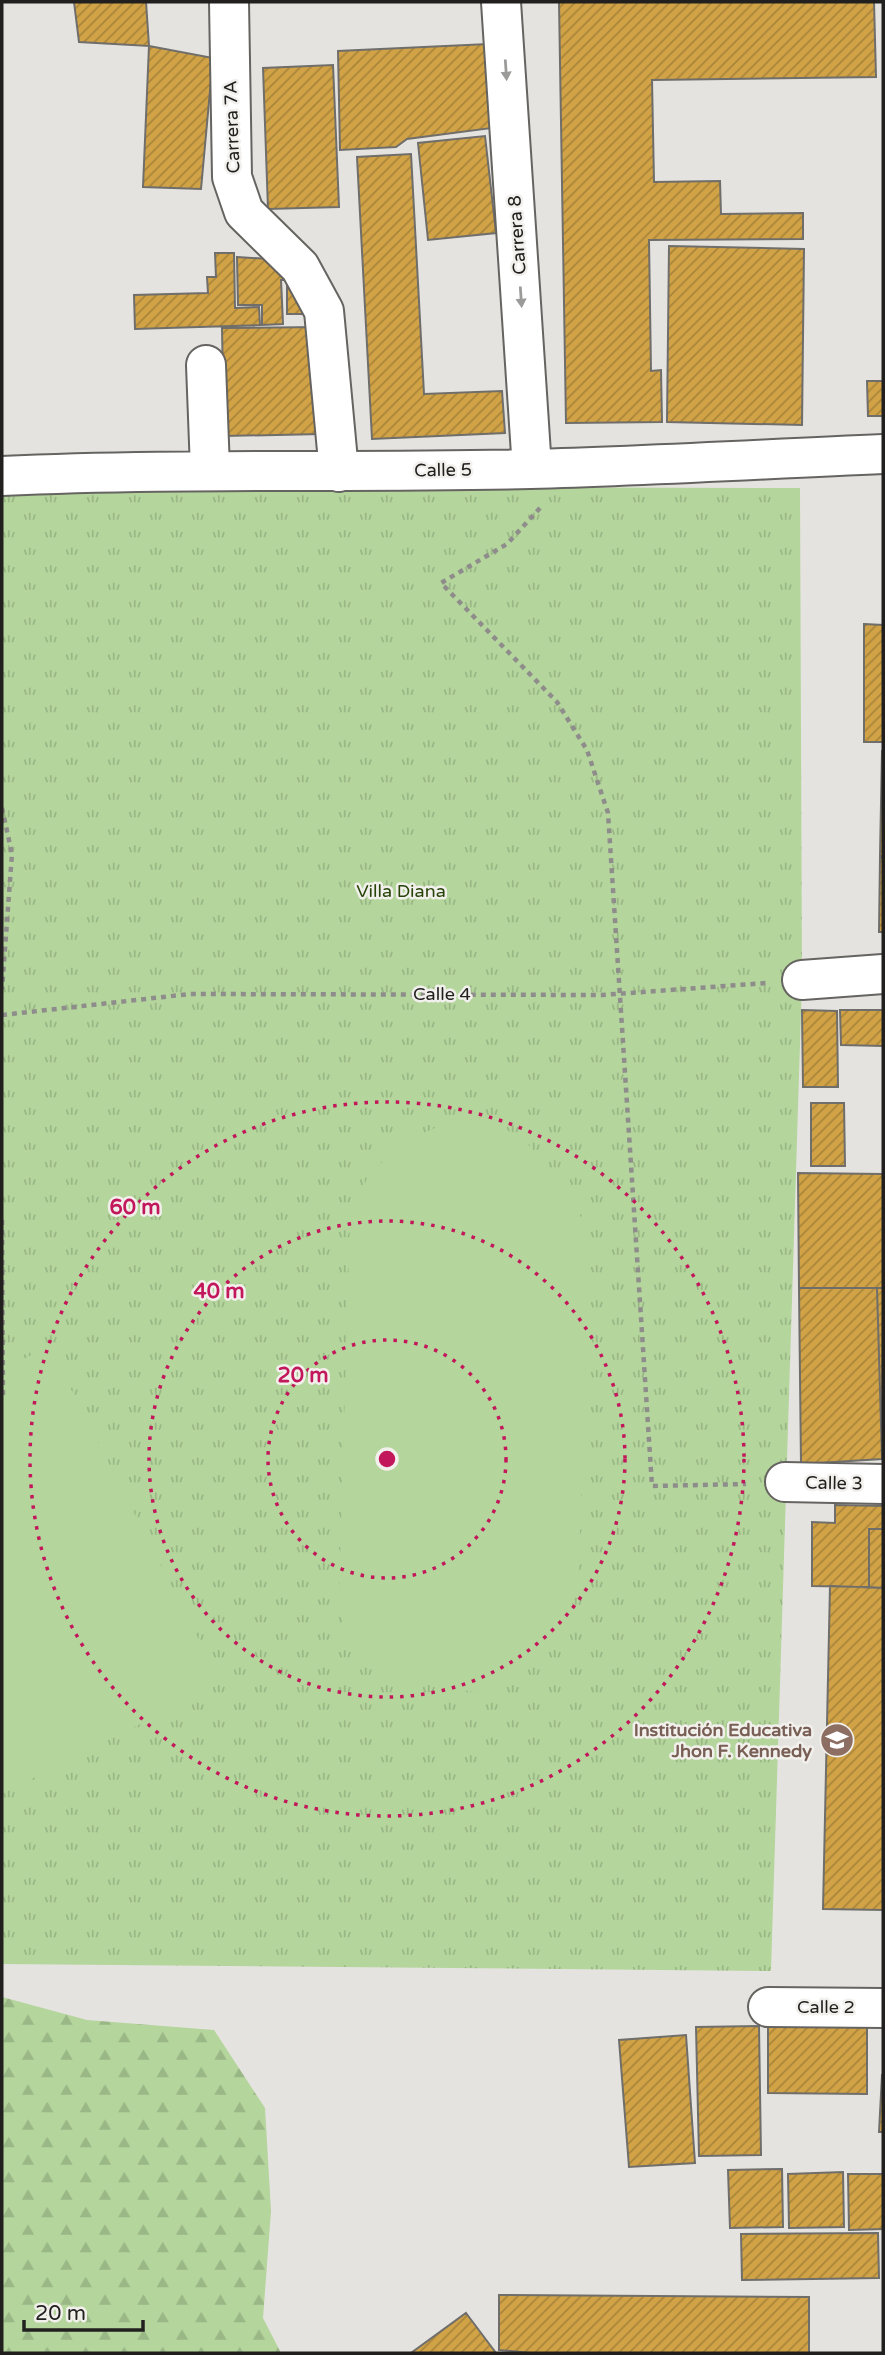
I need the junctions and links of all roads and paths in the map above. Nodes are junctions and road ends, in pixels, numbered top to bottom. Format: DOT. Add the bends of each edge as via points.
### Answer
graph roads {
  1 [pos="229,2"];
  2 [pos="501,2"];
  3 [pos="206,365"];
  4 [pos="883,454"];
  5 [pos="210,469"];
  6 [pos="339,472"];
  7 [pos="2,476"];
  8 [pos="539,484"];
  9 [pos="2,808"];
  10 [pos="883,974"];
  11 [pos="802,980"];
  12 [pos="2,989"];
  13 [pos="618,994"];
  14 [pos="2,1015"];
  15 [pos="2,1220"];
  16 [pos="4,1400"];
  17 [pos="785,1482"];
  18 [pos="883,1484"];
  19 [pos="768,2007"];
  20 [pos="883,2008"];
  1 -- 6 [label="street, Carrera 7A" via="232,177 244,212 300,267 324,311"];
  2 -- 8 [label="street, Carrera 8, one-way"];
  3 -- 5 [label="street"];
  4 -- 8 [label="street, Calle 5"];
  5 -- 6 [label="street, Calle 5"];
  5 -- 7 [label="street, Calle 5"];
  6 -- 8 [label="street, Calle 5"];
  8 -- 13 [label="path" via="508,544 441,583 557,702 587,750 608,813"];
  9 -- 12 [label="path" via="12,854"];
  10 -- 11 [label="street"];
  11 -- 13 [label="path, Calle 4"];
  13 -- 14 [label="path, Calle 4" via="190,994"];
  13 -- 17 [label="path" via="652,1486"];
  15 -- 16 [label="path"];
  17 -- 18 [label="street, Calle 3"];
  19 -- 20 [label="street, Calle 2"];
}
